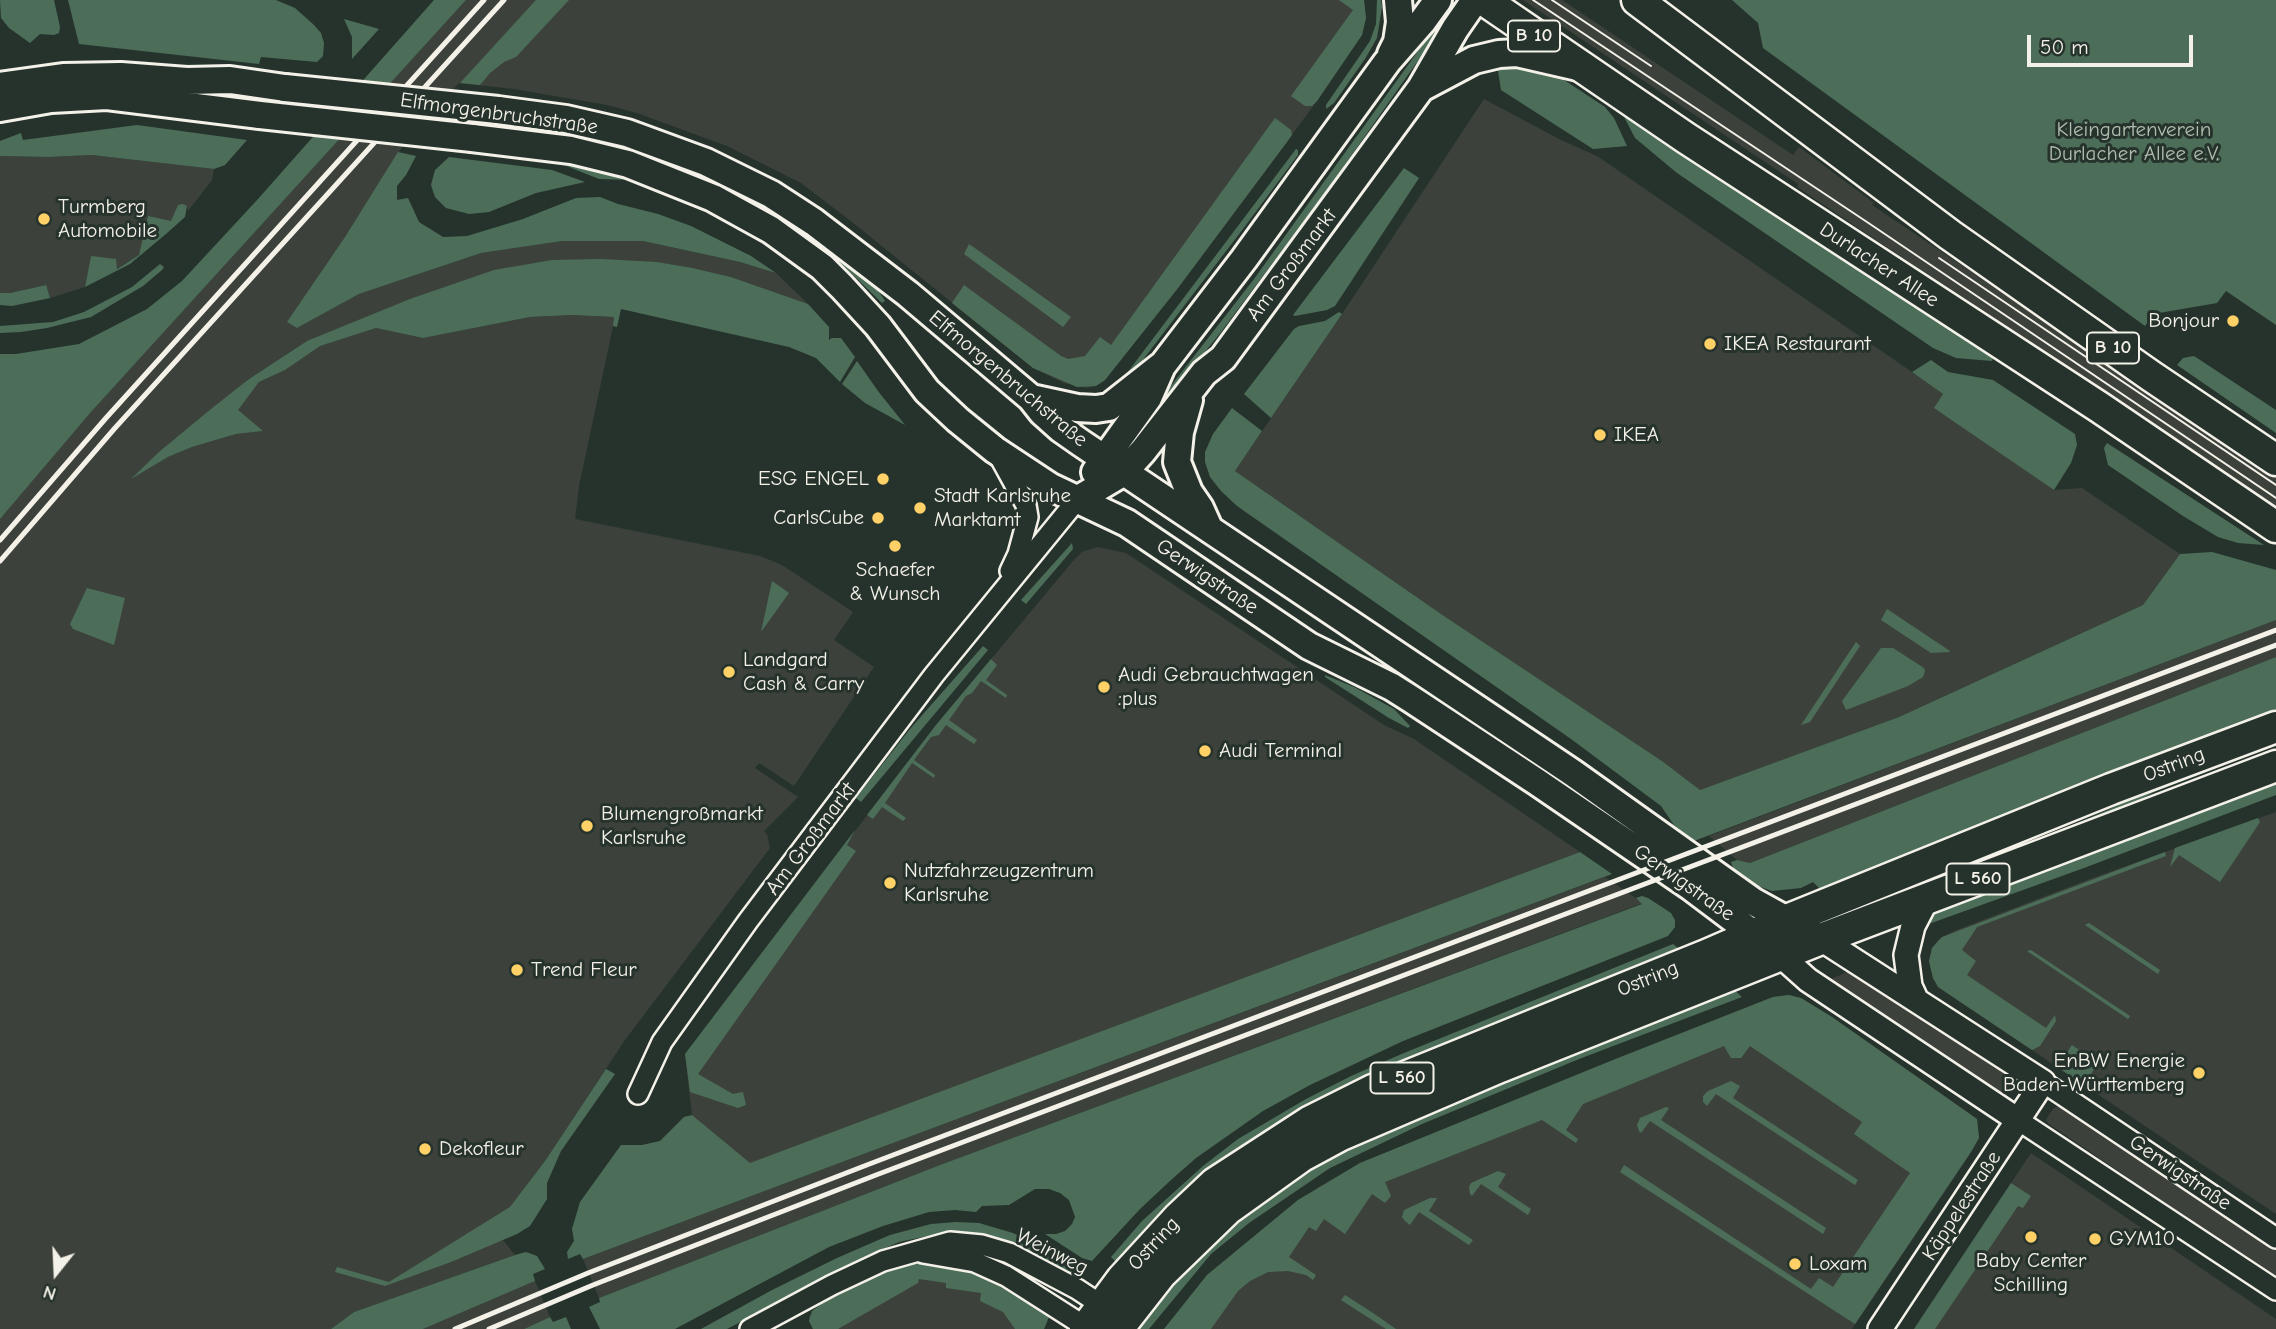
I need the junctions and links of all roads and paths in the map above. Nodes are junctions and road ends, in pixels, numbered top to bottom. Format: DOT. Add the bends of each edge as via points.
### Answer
graph roads {
  1 [pos="1398,0"];
  2 [pos="1438,0"];
  3 [pos="1475,0"];
  4 [pos="1484,0"];
  5 [pos="1637,0"];
  6 [pos="1387,62"];
  7 [pos="1585,70"];
  8 [pos="0,86"];
  9 [pos="1421,88"];
  10 [pos="0,108"];
  11 [pos="1162,366"];
  12 [pos="1193,387"];
  13 [pos="1031,398"];
  14 [pos="995,450"];
  15 [pos="2276,460"];
  16 [pos="1114,465"];
  17 [pos="1077,500"];
  18 [pos="2276,527"];
  19 [pos="1209,529"];
  20 [pos="999,594"];
  21 [pos="2276,726"];
  22 [pos="2276,766"];
  23 [pos="1927,898"];
  24 [pos="1787,920"];
  25 [pos="1755,934"];
  26 [pos="1821,939"];
  27 [pos="1780,955"];
  28 [pos="1916,999"];
  29 [pos="2043,1082"];
  30 [pos="638,1094"];
  31 [pos="2018,1120"];
  32 [pos="2276,1238"];
  33 [pos="911,1252"];
  34 [pos="2276,1290"];
  35 [pos="1101,1323"];
  36 [pos="750,1329"];
  37 [pos="1880,1329"];
  1 -- 6 [label="main road" via="1397,43"];
  2 -- 6 [label="main road, Am Großmarkt"];
  3 -- 9 [label="main road, Am Großmarkt"];
  4 -- 7 [label="main road, Durlacher Allee / B 10"];
  5 -- 15 [label="main road, B 10" via="1950,235"];
  6 -- 11 [label="main road, Am Großmarkt"];
  7 -- 9 [label="main road" via="1517,53 1499,54 1474,60"];
  7 -- 18 [label="main road, Durlacher Allee / B 10"];
  8 -- 13 [label="main road, Elfmorgenbruchstraße, bridge" via="63,77 230,80 566,119 627,133 674,149 771,194 908,294"];
  9 -- 12 [label="main road, Am Großmarkt" via="1223,358"];
  10 -- 14 [label="main road, Elfmorgenbruchstraße, bridge" via="107,96 571,150 628,164 745,214 821,267 878,326 927,391"];
  11 -- 13 [label="main road" via="1109,407 1077,408"];
  11 -- 16 [label="main road, Am Großmarkt"];
  12 -- 16 [label="main road, Am Großmarkt" via="1143,452"];
  12 -- 19 [label="main road" via="1177,462"];
  13 -- 16 [label="main road, Elfmorgenbruchstraße" via="1061,429"];
  14 -- 17 [label="main road, Elfmorgenbruchstraße"];
  14 -- 20 [label="street, Am Großmarkt" via="1028,517 1018,554"];
  16 -- 17 [label="main road, Am Großmarkt"];
  16 -- 19 [label="main road, Gerwigstraße"];
  17 -- 20 [label="street, Am Großmarkt"];
  17 -- 25 [label="main road, Gerwigstraße" via="1128,523 1310,646 1402,693"];
  19 -- 24 [label="main road, Gerwigstraße"];
  20 -- 30 [label="street, Am Großmarkt" via="681,1013"];
  21 -- 24 [label="main road, Ostring / L 560"];
  22 -- 23 [label="main road, Ostring / L 560"];
  23 -- 26 [label="main road, Ostring / L 560"];
  23 -- 28 [label="street" via="1906,955"];
  24 -- 25 [label="main road, Ostring / L 560"];
  24 -- 26 [label="main road, Gerwigstraße"];
  25 -- 27 [label="main road, Gerwigstraße"];
  25 -- 35 [label="main road, Ostring / L 560" via="1373,1090 1309,1122 1215,1184 1144,1253"];
  26 -- 27 [label="main road, Ostring / L 560"];
  26 -- 28 [label="street, Gerwigstraße"];
  27 -- 31 [label="street, Gerwigstraße" via="1808,980"];
  27 -- 35 [label="main road, Ostring / L 560" via="1409,1104 1302,1156 1228,1209 1161,1274"];
  28 -- 29 [label="street, Gerwigstraße"];
  29 -- 31 [label="street, Käppelestraße"];
  29 -- 32 [label="street, Gerwigstraße"];
  31 -- 34 [label="street, Gerwigstraße"];
  31 -- 37 [label="street, Käppelestraße"];
  33 -- 35 [label="street, Weinweg" via="975,1262"];
  33 -- 35 [label="street, Weinweg" via="950,1242 1009,1253 1039,1268"];
  33 -- 36 [label="street, Weinweg" via="853,1275"];
}
